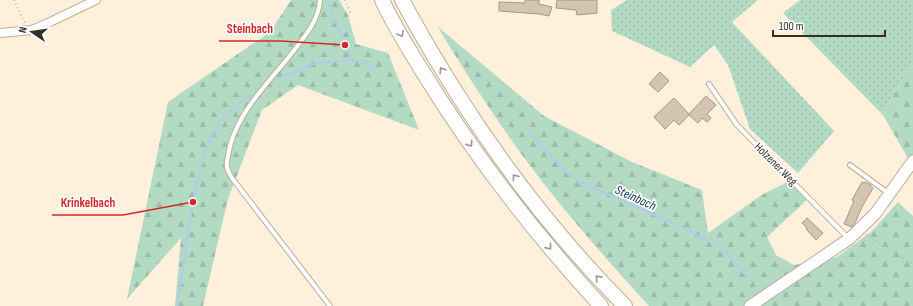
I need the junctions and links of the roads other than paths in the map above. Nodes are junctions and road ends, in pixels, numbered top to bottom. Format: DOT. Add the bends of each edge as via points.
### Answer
graph roads {
  1 [pos="96,0"];
  2 [pos="320,0"];
  3 [pos="382,0"];
  4 [pos="402,0"];
  5 [pos="0,33"];
  6 [pos="710,84"];
  7 [pos="913,161"];
  8 [pos="850,165"];
  9 [pos="890,194"];
  10 [pos="849,239"];
  11 [pos="330,306"];
  12 [pos="601,306"];
  13 [pos="625,306"];
  14 [pos="750,306"];
  1 -- 5 [label="street" via="28,30"];
  2 -- 11 [label="lane" via="316,17 304,38 244,114 233,135 227,167 232,178"];
  3 -- 12 [label="highway, one-way" via="432,88 490,172 558,258"];
  13 -- 4 [label="highway, one-way" via="570,245 507,167 447,78"];
  6 -- 10 [label="lane, Holzener Weg" via="737,125"];
  7 -- 9 [label="main road"];
  8 -- 9 [label="lane"];
  9 -- 10 [label="main road" via="875,214"];
  10 -- 14 [label="main road"];
}
